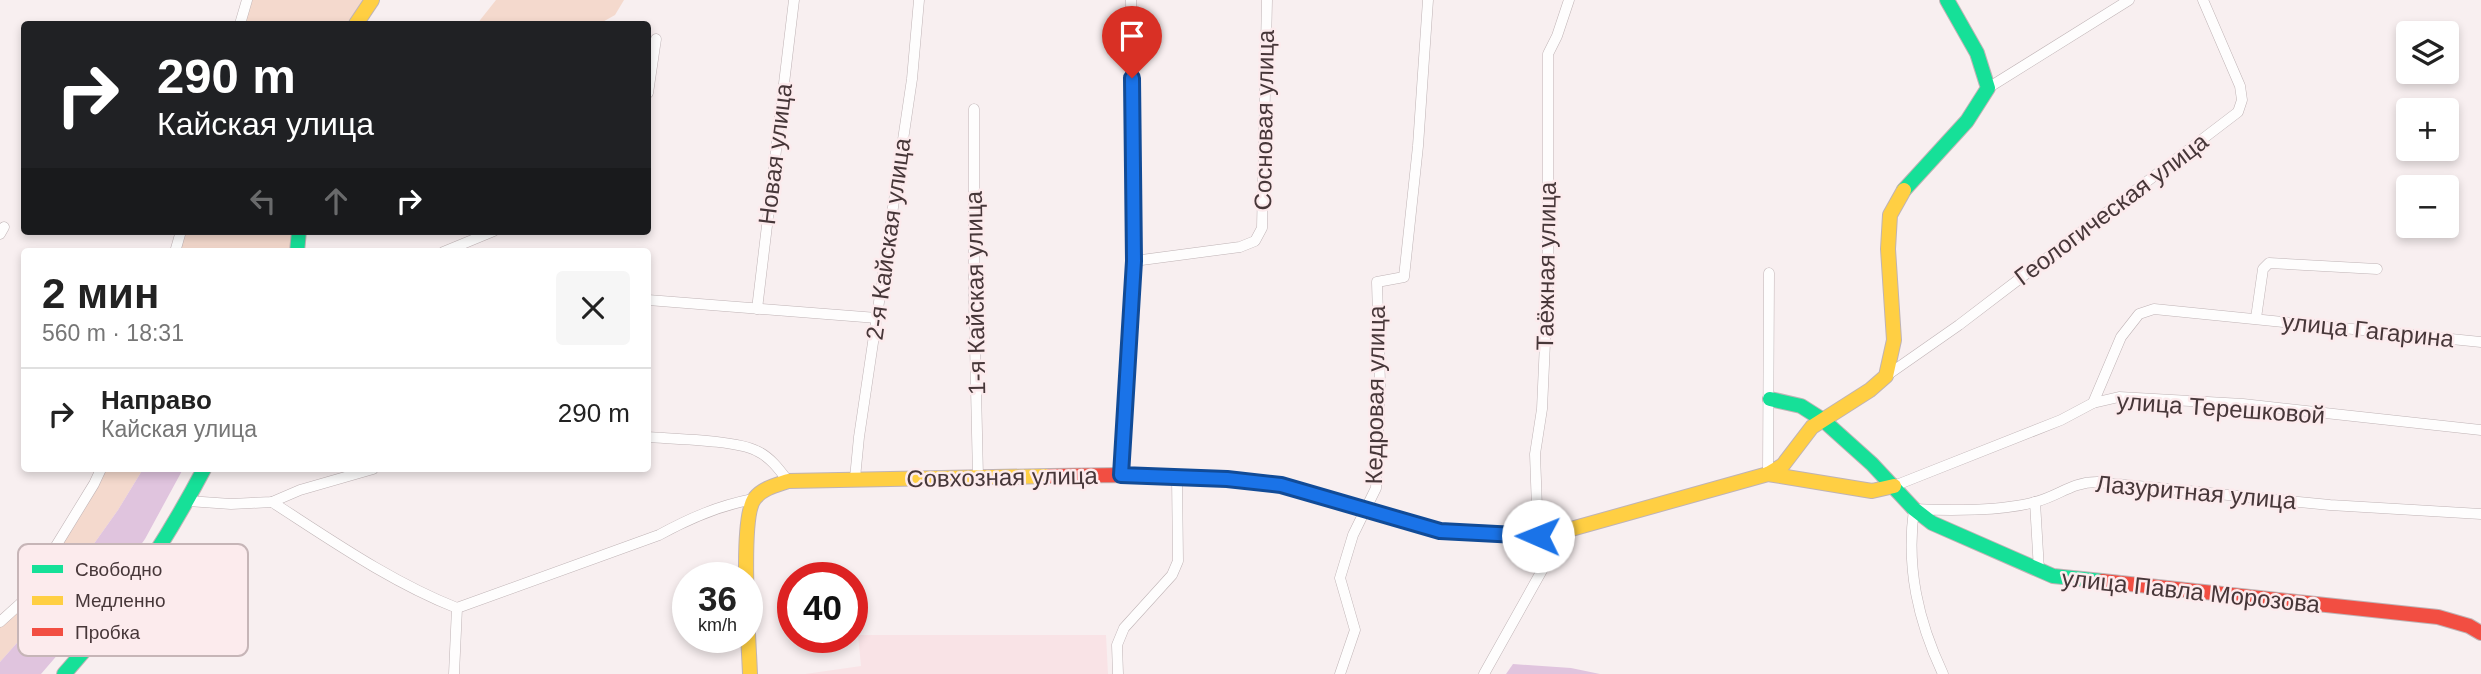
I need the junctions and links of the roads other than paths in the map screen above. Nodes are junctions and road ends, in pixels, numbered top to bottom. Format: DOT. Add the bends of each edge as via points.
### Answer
graph roads {
  1 [pos="247,0"];
  2 [pos="372,0"];
  3 [pos="794,0"];
  4 [pos="919,0"];
  5 [pos="1131,0"];
  6 [pos="1267,0"];
  7 [pos="1428,0"];
  8 [pos="1569,0"];
  9 [pos="1947,0"];
  10 [pos="2129,0"];
  11 [pos="2203,0"];
  12 [pos="241,21"];
  13 [pos="358,21"];
  14 [pos="656,39"];
  15 [pos="651,73"];
  16 [pos="1988,88"];
  17 [pos="974,109"];
  18 [pos="484,235"];
  19 [pos="453,248"];
  20 [pos="1134,261"];
  21 [pos="2377,269"];
  22 [pos="1769,272"];
  23 [pos="651,300"];
  24 [pos="757,309"];
  25 [pos="877,318"];
  26 [pos="2256,318"];
  27 [pos="2481,342"];
  28 [pos="1886,376"];
  29 [pos="1770,399"];
  30 [pos="2094,403"];
  31 [pos="1823,419"];
  32 [pos="2481,430"];
  33 [pos="651,437"];
  34 [pos="100,472"];
  35 [pos="202,472"];
  36 [pos="363,472"];
  37 [pos="1768,474"];
  38 [pos="1121,475"];
  39 [pos="978,477"];
  40 [pos="1177,477"];
  41 [pos="856,478"];
  42 [pos="788,481"];
  43 [pos="1894,486"];
  44 [pos="753,499"];
  45 [pos="188,501"];
  46 [pos="272,502"];
  47 [pos="2035,502"];
  48 [pos="1367,508"];
  49 [pos="1914,509"];
  50 [pos="2481,514"];
  51 [pos="1564,531"];
  52 [pos="1538,536"];
  53 [pos="57,544"];
  54 [pos="162,544"];
  55 [pos="2039,570"];
  56 [pos="18,606"];
  57 [pos="457,608"];
  58 [pos="0,622"];
  59 [pos="2481,633"];
  60 [pos="80,656"];
  61 [pos="64,674"];
  62 [pos="454,674"];
  63 [pos="750,674"];
  64 [pos="1118,674"];
  65 [pos="1340,674"];
  66 [pos="1484,674"];
  67 [pos="1944,674"];
  1 -- 12 [label="street"];
  2 -- 13 [label="street"];
  3 -- 24 [label="street, Новая улица"];
  4 -- 25 [label="street, 2-я Кайская улица"];
  5 -- 20 [label="street"];
  6 -- 20 [label="street, Сосновая улица" via="1262,228 1255,241 1240,247"];
  7 -- 48 [label="street, Кедровая улица" via="1404,277 1377,282 1378,464 1376,488"];
  8 -- 52 [label="street, Таёжная улица" via="1548,54 1548,275 1542,409 1535,454"];
  9 -- 16 [label="street" via="1975,50"];
  10 -- 16 [label="street"];
  11 -- 28 [label="street, Геологическая улица" via="2240,86 2238,112"];
  14 -- 15 [label="street"];
  16 -- 28 [label="street" via="1967,121 1903,191 1891,215 1888,249 1894,340"];
  17 -- 39 [label="street, 1-я Кайская улица"];
  18 -- 19 [label="street"];
  20 -- 38 [label="street"];
  21 -- 26 [label="street, улица Гагарина" via="2269,263"];
  22 -- 29 [label="street"];
  23 -- 24 [label="street"];
  24 -- 25 [label="street"];
  25 -- 41 [label="street, 2-я Кайская улица"];
  26 -- 27 [label="street, улица Гагарина"];
  26 -- 30 [label="street, улица Гагарина" via="2154,309 2139,314 2121,337"];
  28 -- 31 [label="street"];
  29 -- 31 [label="street, улица Павла Морозова" via="1801,406"];
  29 -- 37 [label="street"];
  30 -- 32 [label="street, улица Терешковой" via="2119,397 2243,404"];
  30 -- 43 [label="street, улица Терешковой"];
  31 -- 37 [label="street" via="1783,465"];
  31 -- 43 [label="street, улица Павла Морозова"];
  33 -- 42 [label="street" via="755,450"];
  34 -- 53 [label="street"];
  35 -- 45 [label="street"];
  36 -- 46 [label="street"];
  37 -- 43 [label="street, Совхозная улица" via="1871,491"];
  37 -- 51 [label="street, Совхозная улица"];
  38 -- 39 [label="street, Совхозная улица"];
  38 -- 40 [label="street, Совхозная улица"];
  39 -- 41 [label="street, Совхозная улица"];
  40 -- 48 [label="street, Совхозная улица" via="1281,485"];
  40 -- 64 [label="street" via="1178,561 1172,575 1124,628 1117,645"];
  41 -- 42 [label="street, Совхозная улица"];
  42 -- 44 [label="street, Совхозная улица"];
  43 -- 49 [label="street, улица Павла Морозова"];
  44 -- 57 [label="street, Совхозная улица" via="690,517 659,535"];
  44 -- 63 [label="street" via="746,527"];
  45 -- 46 [label="street"];
  45 -- 54 [label="street"];
  46 -- 57 [label="street" via="349,552"];
  47 -- 49 [label="street, Лазуритная улица" via="1950,511"];
  47 -- 50 [label="street, Лазуритная улица" via="2081,482 2097,482 2330,505"];
  47 -- 55 [label="street"];
  48 -- 52 [label="street, Совхозная улица" via="1440,531"];
  48 -- 65 [label="street, Кедровая улица" via="1340,578 1355,630"];
  49 -- 55 [label="street, улица Павла Морозова" via="1931,523"];
  49 -- 67 [label="street" via="1916,600"];
  51 -- 52 [label="street, Совхозная улица"];
  51 -- 66 [label="street"];
  55 -- 59 [label="street, улица Павла Морозова" via="2066,578 2438,617"];
  56 -- 58 [label="street"];
  57 -- 62 [label="street"];
  60 -- 61 [label="street"];
}
